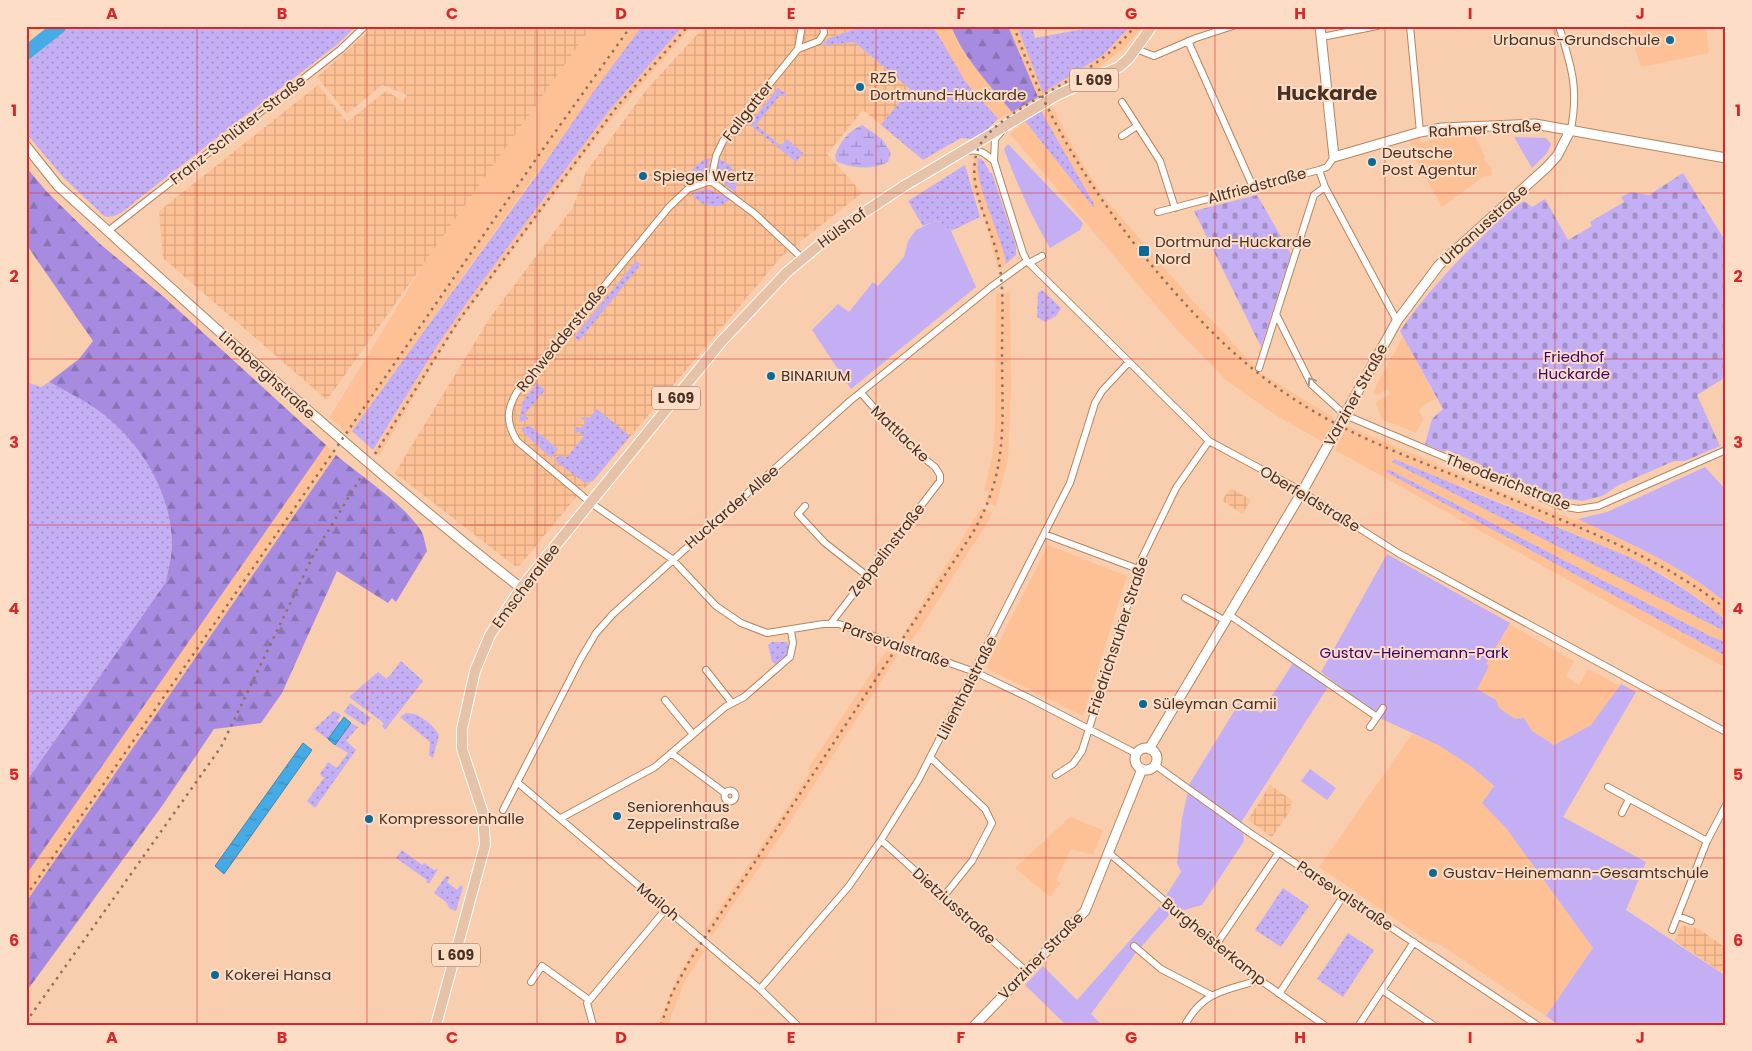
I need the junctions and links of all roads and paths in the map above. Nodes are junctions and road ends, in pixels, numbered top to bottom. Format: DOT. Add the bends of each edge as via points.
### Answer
graph roads {
  1 [pos="365,26"];
  2 [pos="802,26"];
  3 [pos="823,26"];
  4 [pos="1152,26"];
  5 [pos="1233,26"];
  6 [pos="1320,26"];
  7 [pos="1377,26"];
  8 [pos="1410,26"];
  9 [pos="1559,26"];
  10 [pos="1322,37"];
  11 [pos="1188,42"];
  12 [pos="798,49"];
  13 [pos="1136,49"];
  14 [pos="1122,102"];
  15 [pos="1137,126"];
  16 [pos="1004,127"];
  17 [pos="1571,129"];
  18 [pos="1420,132"];
  19 [pos="1122,136"];
  20 [pos="26,146"];
  21 [pos="962,152"];
  22 [pos="1334,157"];
  23 [pos="1726,158"];
  24 [pos="994,161"];
  25 [pos="1319,170"];
  26 [pos="711,181"];
  27 [pos="1325,186"];
  28 [pos="1253,187"];
  29 [pos="1175,208"];
  30 [pos="1158,212"];
  31 [pos="108,232"];
  32 [pos="1042,256"];
  33 [pos="802,258"];
  34 [pos="1028,262"];
  35 [pos="1276,314"];
  36 [pos="1397,321"];
  37 [pos="1129,362"];
  38 [pos="1260,368"];
  39 [pos="861,393"];
  40 [pos="1345,415"];
  41 [pos="1209,441"];
  42 [pos="1726,450"];
  43 [pos="940,475"];
  44 [pos="1302,492"];
  45 [pos="591,503"];
  46 [pos="805,506"];
  47 [pos="1044,534"];
  48 [pos="672,559"];
  49 [pos="1138,569"];
  50 [pos="866,575"];
  51 [pos="521,588"];
  52 [pos="1185,598"];
  53 [pos="1226,617"];
  54 [pos="831,623"];
  55 [pos="791,631"];
  56 [pos="706,670"];
  57 [pos="975,672"];
  58 [pos="665,700"];
  59 [pos="732,703"];
  60 [pos="1383,708"];
  61 [pos="1377,717"];
  62 [pos="1370,727"];
  63 [pos="1088,728"];
  64 [pos="1726,732"];
  65 [pos="692,733"];
  66 [pos="1149,749"];
  67 [pos="671,753"];
  68 [pos="1137,754"];
  69 [pos="931,758"];
  70 [pos="1155,765"];
  71 [pos="1142,769"];
  72 [pos="1056,775"];
  73 [pos="517,782"];
  74 [pos="1608,788"];
  75 [pos="725,793"];
  76 [pos="1629,799"];
  77 [pos="1726,805"];
  78 [pos="503,810"];
  79 [pos="1622,813"];
  80 [pos="561,818"];
  81 [pos="881,840"];
  82 [pos="1707,841"];
  83 [pos="1279,852"];
  84 [pos="1109,853"];
  85 [pos="1344,895"];
  86 [pos="944,896"];
  87 [pos="666,909"];
  88 [pos="1678,916"];
  89 [pos="1691,921"];
  90 [pos="1672,930"];
  91 [pos="1414,942"];
  92 [pos="1216,945"];
  93 [pos="1134,946"];
  94 [pos="1027,972"];
  95 [pos="1260,980"];
  96 [pos="531,982"];
  97 [pos="760,989"];
  98 [pos="1382,990"];
  99 [pos="1279,994"];
  100 [pos="1211,995"];
  101 [pos="589,1000"];
  102 [pos="436,1025"];
  103 [pos="594,1025"];
  104 [pos="797,1025"];
  105 [pos="975,1025"];
  106 [pos="1184,1025"];
  107 [pos="1324,1025"];
  108 [pos="1359,1025"];
  109 [pos="1433,1025"];
  110 [pos="1537,1025"];
  1 -- 31 [label="street, Franz-Schlüter-Straße" via="341,49"];
  2 -- 12 [label="street, Fallgatter"];
  3 -- 12 [label="street, Fallgatter" via="821,39"];
  4 -- 13 [label="main road, Hülshof / L 609"];
  5 -- 11 [label="street"];
  6 -- 10 [label="main road"];
  7 -- 10 [label="street"];
  8 -- 18 [label="street"];
  9 -- 17 [label="street" via="1575,84"];
  10 -- 22 [label="main road"];
  11 -- 13 [label="street" via="1154,56"];
  11 -- 28 [label="street"];
  12 -- 26 [label="street, Fallgatter" via="723,141"];
  13 -- 16 [label="main road, Hülshof / L 609" via="1113,70 1057,95"];
  14 -- 15 [label="street"];
  15 -- 19 [label="street"];
  15 -- 29 [label="street" via="1161,163"];
  16 -- 21 [label="main road, Hülshof / L 609"];
  16 -- 24 [label="street, Oberfeldstraße" via="995,139"];
  17 -- 18 [label="main road, Rahmer Straße" via="1535,124"];
  17 -- 23 [label="main road, Rahmer Straße"];
  17 -- 36 [label="main road, Urbanusstraße" via="1547,167 1439,264"];
  18 -- 22 [label="main road, Rahmer Straße"];
  20 -- 31 [label="main road, Lindberghstraße" via="58,186"];
  21 -- 24 [label="street" via="978,149"];
  21 -- 33 [label="main road, Hülshof / L 609" via="872,207"];
  22 -- 25 [label="street, Altfriedstraße" via="1327,167"];
  24 -- 34 [label="street, Oberfeldstraße"];
  25 -- 27 [label="street"];
  25 -- 28 [label="street, Altfriedstraße"];
  26 -- 33 [label="street" via="755,214"];
  26 -- 45 [label="street, Rohwedderstraße" via="688,189 669,207 511,403 508,422 517,441"];
  27 -- 35 [label="street" via="1314,195"];
  27 -- 36 [label="street"];
  28 -- 29 [label="street, Altfriedstraße"];
  29 -- 30 [label="street, Altfriedstraße"];
  31 -- 51 [label="main road, Lindberghstraße" via="315,418 420,508"];
  32 -- 34 [label="street, Huckarder Allee"];
  33 -- 45 [label="main road, Hülshof / L 609" via="721,342"];
  34 -- 37 [label="street, Oberfeldstraße"];
  34 -- 39 [label="street, Huckarder Allee" via="991,287"];
  35 -- 38 [label="street"];
  40 -- 35 [label="street, Theoderichstraße, one-way" via="1311,384"];
  36 -- 40 [label="main road, Varziner Straße"];
  37 -- 41 [label="street, Oberfeldstraße"];
  37 -- 47 [label="street, Lilienthalstraße" via="1095,403 1070,483"];
  39 -- 43 [label="street, Mattlacke" via="897,435"];
  39 -- 48 [label="street, Huckarder Allee"];
  40 -- 42 [label="street, Theoderichstraße" via="1570,508 1598,506"];
  40 -- 44 [label="main road, Varziner Straße"];
  41 -- 44 [label="street, Oberfeldstraße"];
  41 -- 49 [label="street, Friedrichsruher Straße" via="1176,488"];
  43 -- 50 [label="street, Zeppelinstraße" via="937,486"];
  44 -- 53 [label="main road, Varziner Straße"];
  44 -- 64 [label="street, Oberfeldstraße" via="1398,552"];
  45 -- 48 [label="street, Parsevalstraße"];
  45 -- 51 [label="main road, Emscherallee / L 609"];
  46 -- 50 [label="street" via="798,514 811,529"];
  47 -- 49 [label="street"];
  47 -- 57 [label="street, Lilienthalstraße"];
  48 -- 55 [label="street, Parsevalstraße" via="716,606 740,623 767,633"];
  48 -- 73 [label="street, Huckarder Allee" via="618,609 590,642"];
  49 -- 63 [label="street, Friedrichsruher Straße"];
  50 -- 54 [label="street, Zeppelinstraße"];
  51 -- 102 [label="main road, Emscherallee / L 609" via="487,642 475,671 462,729 462,749 483,812 485,845"];
  52 -- 53 [label="street"];
  53 -- 61 [label="street"];
  53 -- 66 [label="main road, Varziner Straße"];
  54 -- 55 [label="street, Parsevalstraße"];
  54 -- 57 [label="street, Parsevalstraße"];
  55 -- 59 [label="street" via="790,657 744,697"];
  56 -- 59 [label="street"];
  57 -- 63 [label="street, Parsevalstraße"];
  57 -- 69 [label="street, Lilienthalstraße"];
  58 -- 65 [label="street"];
  59 -- 65 [label="street"];
  60 -- 61 [label="street"];
  61 -- 62 [label="street"];
  63 -- 68 [label="street, Parsevalstraße"];
  63 -- 72 [label="street, Friedrichsruher Straße" via="1078,758"];
  65 -- 67 [label="street"];
  66 -- 68 [label="main road" via="1142,749"];
  66 -- 70 [label="main road" via="1156,756"];
  67 -- 75 [label="street"];
  67 -- 80 [label="street" via="639,777 629,779"];
  68 -- 71 [label="main road" via="1136,761"];
  69 -- 81 [label="street, Lilienthalstraße"];
  69 -- 86 [label="street" via="985,809 992,823 972,861"];
  70 -- 71 [label="main road" via="1148,770"];
  70 -- 83 [label="street, Parsevalstraße"];
  71 -- 84 [label="main road, Varziner Straße"];
  73 -- 78 [label="street, Huckarder Allee"];
  73 -- 80 [label="street, Mailoh"];
  74 -- 76 [label="street"];
  76 -- 79 [label="street"];
  76 -- 82 [label="street"];
  77 -- 82 [label="street"];
  80 -- 87 [label="street, Mailoh"];
  81 -- 86 [label="street, Dietziusstraße"];
  81 -- 97 [label="street, Lilienthalstraße" via="849,886"];
  82 -- 88 [label="street"];
  83 -- 85 [label="street, Parsevalstraße"];
  83 -- 92 [label="street"];
  84 -- 92 [label="street, Burgheisterkamp"];
  84 -- 94 [label="main road, Varziner Straße" via="1085,911"];
  85 -- 91 [label="street, Parsevalstraße"];
  85 -- 99 [label="street"];
  86 -- 94 [label="street, Dietziusstraße"];
  87 -- 97 [label="street, Mailoh"];
  87 -- 101 [label="street"];
  88 -- 89 [label="street"];
  88 -- 90 [label="street"];
  91 -- 98 [label="street"];
  91 -- 110 [label="street, Parsevalstraße"];
  92 -- 95 [label="street, Burgheisterkamp"];
  93 -- 100 [label="street" via="1161,969"];
  94 -- 105 [label="main road, Varziner Straße"];
  95 -- 99 [label="street, Burgheisterkamp"];
  95 -- 100 [label="street"];
  96 -- 101 [label="street" via="542,966"];
  97 -- 104 [label="street, Mailoh"];
  98 -- 108 [label="street"];
  98 -- 109 [label="street"];
  99 -- 107 [label="street, Burgheisterkamp"];
  100 -- 106 [label="street"];
  101 -- 103 [label="street" via="586,1003"];
}
